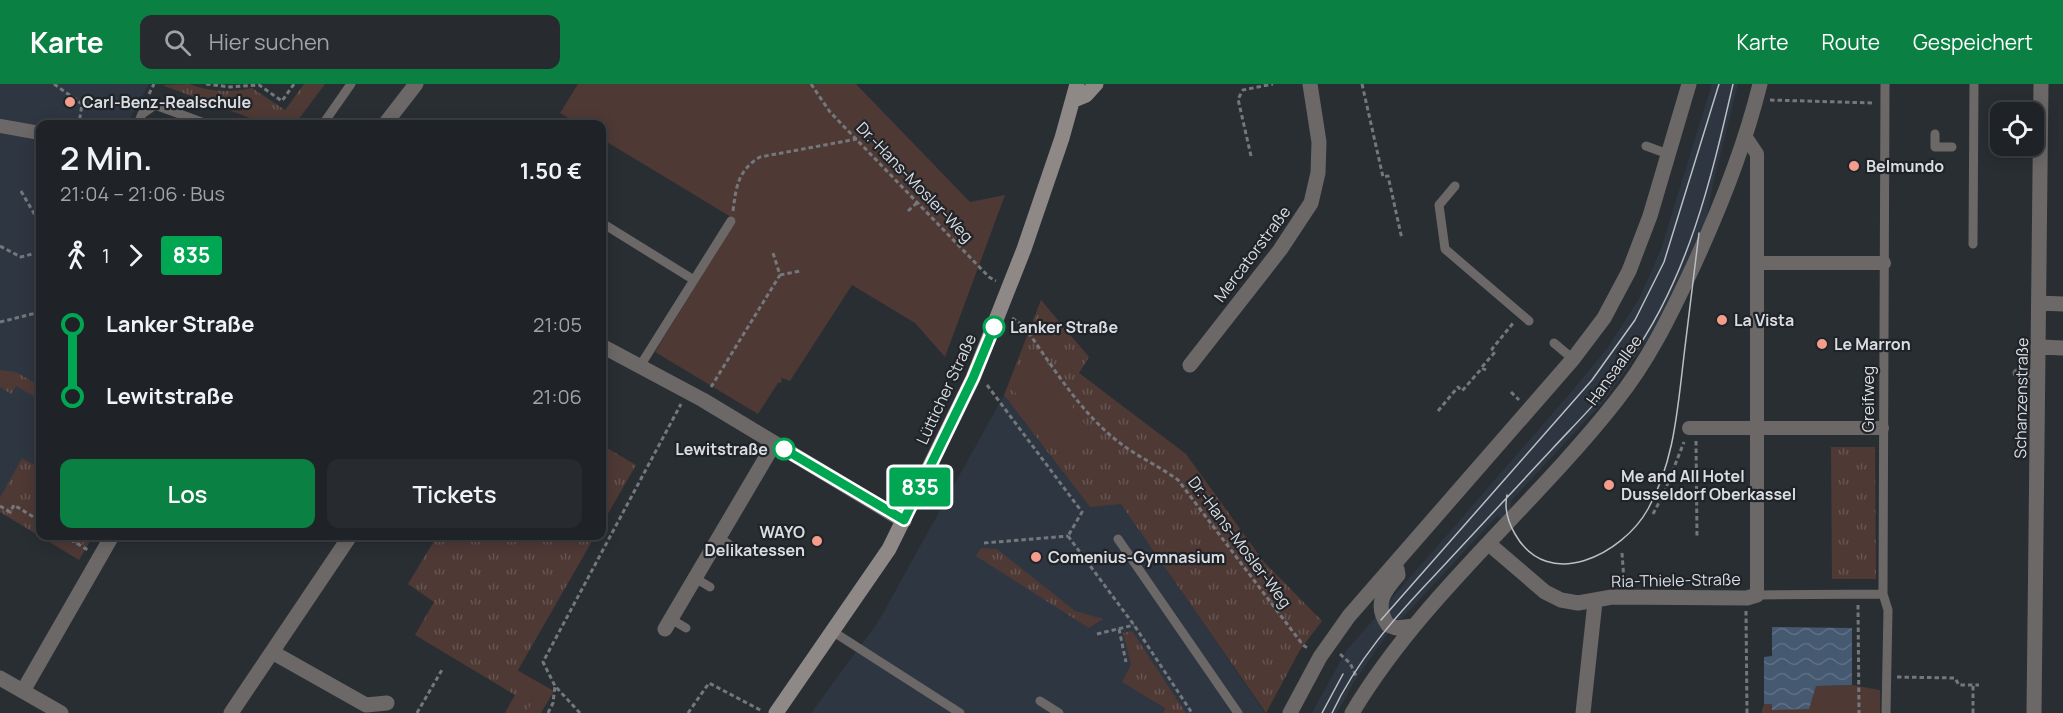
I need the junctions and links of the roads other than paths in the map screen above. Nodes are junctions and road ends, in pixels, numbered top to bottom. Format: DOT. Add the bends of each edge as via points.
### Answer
graph roads {
  1 [pos="351,84"];
  2 [pos="416,84"];
  3 [pos="1077,84"];
  4 [pos="1096,84"];
  5 [pos="1310,84"];
  6 [pos="1689,84"];
  7 [pos="1760,84"];
  8 [pos="1885,84"];
  9 [pos="1974,84"];
  10 [pos="2041,84"];
  11 [pos="1074,100"];
  12 [pos="140,120"];
  13 [pos="196,120"];
  14 [pos="326,120"];
  15 [pos="388,120"];
  16 [pos="0,126"];
  17 [pos="36,132"];
  18 [pos="1935,134"];
  19 [pos="1745,136"];
  20 [pos="1646,146"];
  21 [pos="1952,147"];
  22 [pos="1668,154"];
  23 [pos="1455,186"];
  24 [pos="731,221"];
  25 [pos="606,225"];
  26 [pos="1973,244"];
  27 [pos="1758,263"];
  28 [pos="1884,263"];
  29 [pos="694,280"];
  30 [pos="2040,303"];
  31 [pos="2063,304"];
  32 [pos="1528,321"];
  33 [pos="1554,343"];
  34 [pos="2040,347"];
  35 [pos="2063,348"];
  36 [pos="606,351"];
  37 [pos="1572,359"];
  38 [pos="1190,365"];
  39 [pos="640,366"];
  40 [pos="2017,373"];
  41 [pos="2040,374"];
  42 [pos="1759,427"];
  43 [pos="1693,428"];
  44 [pos="1882,428"];
  45 [pos="774,444"];
  46 [pos="904,520"];
  47 [pos="718,538"];
  48 [pos="1118,539"];
  49 [pos="109,540"];
  50 [pos="347,540"];
  51 [pos="1489,544"];
  52 [pos="734,547"];
  53 [pos="1397,560"];
  54 [pos="695,578"];
  55 [pos="710,587"];
  56 [pos="1883,594"];
  57 [pos="1752,596"];
  58 [pos="1595,602"];
  59 [pos="668,624"];
  60 [pos="1414,626"];
  61 [pos="686,628"];
  62 [pos="832,632"];
  63 [pos="272,652"];
  64 [pos="0,678"];
  65 [pos="23,691"];
  66 [pos="1040,701"];
  67 [pos="387,703"];
  68 [pos="62,713"];
  69 [pos="231,713"];
  70 [pos="776,713"];
  71 [pos="960,713"];
  72 [pos="1059,713"];
  73 [pos="1238,713"];
  74 [pos="1290,713"];
  75 [pos="1352,713"];
  76 [pos="1583,713"];
  77 [pos="1886,713"];
  78 [pos="2034,713"];
  1 -- 14 [label="lane"];
  2 -- 15 [label="street"];
  3 -- 11 [label="main road, Lütticher Straße"];
  4 -- 11 [label="main road" via="1086,95"];
  5 -- 38 [label="street, Mercatorstraße" via="1319,142 1318,173 1311,203"];
  6 -- 22 [label="street"];
  7 -- 19 [label="street, Hansaallee"];
  8 -- 28 [label="lane, Greifweg"];
  9 -- 26 [label="lane"];
  10 -- 30 [label="street, Schanzenstraße"];
  11 -- 46 [label="main road, Lütticher Straße" via="1000,312 973,378"];
  12 -- 13 [label="lane" via="155,105"];
  16 -- 17 [label="street"];
  18 -- 21 [label="lane" via="1935,147"];
  19 -- 27 [label="street" via="1757,154"];
  19 -- 51 [label="street, Hansaallee" via="1709,231 1655,346 1615,402"];
  20 -- 22 [label="lane"];
  22 -- 37 [label="street" via="1629,271 1604,318"];
  23 -- 32 [label="lane" via="1439,205 1445,249"];
  24 -- 29 [label="lane"];
  25 -- 29 [label="lane"];
  27 -- 28 [label="street"];
  27 -- 42 [label="street"];
  28 -- 44 [label="lane, Greifweg"];
  29 -- 39 [label="lane"];
  30 -- 31 [label="street"];
  30 -- 34 [label="street, Schanzenstraße"];
  33 -- 37 [label="lane"];
  34 -- 35 [label="street"];
  34 -- 41 [label="street, Schanzenstraße"];
  36 -- 39 [label="street"];
  37 -- 53 [label="street"];
  39 -- 45 [label="street"];
  40 -- 41 [label="lane"];
  41 -- 78 [label="street, Schanzenstraße"];
  42 -- 43 [label="street"];
  42 -- 44 [label="street"];
  42 -- 57 [label="street"];
  44 -- 56 [label="lane, Greifweg"];
  45 -- 46 [label="street"];
  45 -- 47 [label="street"];
  46 -- 62 [label="main road, Lütticher Straße" via="889,549"];
  47 -- 52 [label="lane"];
  47 -- 54 [label="street"];
  48 -- 73 [label="lane"];
  49 -- 65 [label="street"];
  50 -- 63 [label="street"];
  51 -- 58 [label="street, Ria-Thiele-Straße" via="1545,592 1561,600"];
  51 -- 60 [label="street, Hansaallee"];
  53 -- 60 [label="street" via="1398,575 1383,593 1380,610 1388,625"];
  53 -- 74 [label="street" via="1320,657"];
  54 -- 55 [label="lane"];
  54 -- 59 [label="street"];
  56 -- 57 [label="lane"];
  56 -- 77 [label="lane, Greifweg" via="1888,610"];
  57 -- 58 [label="street, Ria-Thiele-Straße" via="1612,597"];
  58 -- 76 [label="street, Ria-Thiele-Straße"];
  59 -- 61 [label="lane"];
  60 -- 75 [label="street, Hansaallee"];
  62 -- 70 [label="main road, Lütticher Straße"];
  62 -- 71 [label="lane"];
  63 -- 67 [label="street" via="366,705"];
  63 -- 69 [label="street"];
  64 -- 65 [label="street"];
  65 -- 68 [label="street"];
  66 -- 72 [label="lane"];
}
